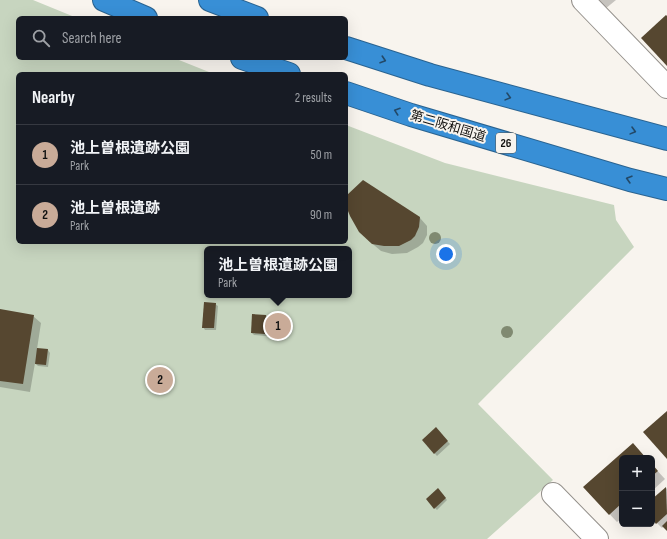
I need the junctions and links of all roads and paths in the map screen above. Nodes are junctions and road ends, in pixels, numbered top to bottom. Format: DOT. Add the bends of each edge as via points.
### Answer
graph roads {
  1 [pos="104,0"];
  2 [pos="210,0"];
  3 [pos="583,0"];
  4 [pos="141,16"];
  5 [pos="252,16"];
  6 [pos="348,49"];
  7 [pos="248,60"];
  8 [pos="283,72"];
  9 [pos="667,87"];
  10 [pos="348,94"];
  11 [pos="667,139"];
  12 [pos="667,189"];
  13 [pos="553,494"];
  14 [pos="596,539"];
  1 -- 4 [label="highway"];
  2 -- 5 [label="highway"];
  3 -- 9 [label="street"];
  6 -- 11 [label="highway, one-way" via="430,75"];
  7 -- 8 [label="highway"];
  12 -- 10 [label="highway, 第二阪和国道 / 26, one-way" via="411,116"];
  13 -- 14 [label="street"];
}
